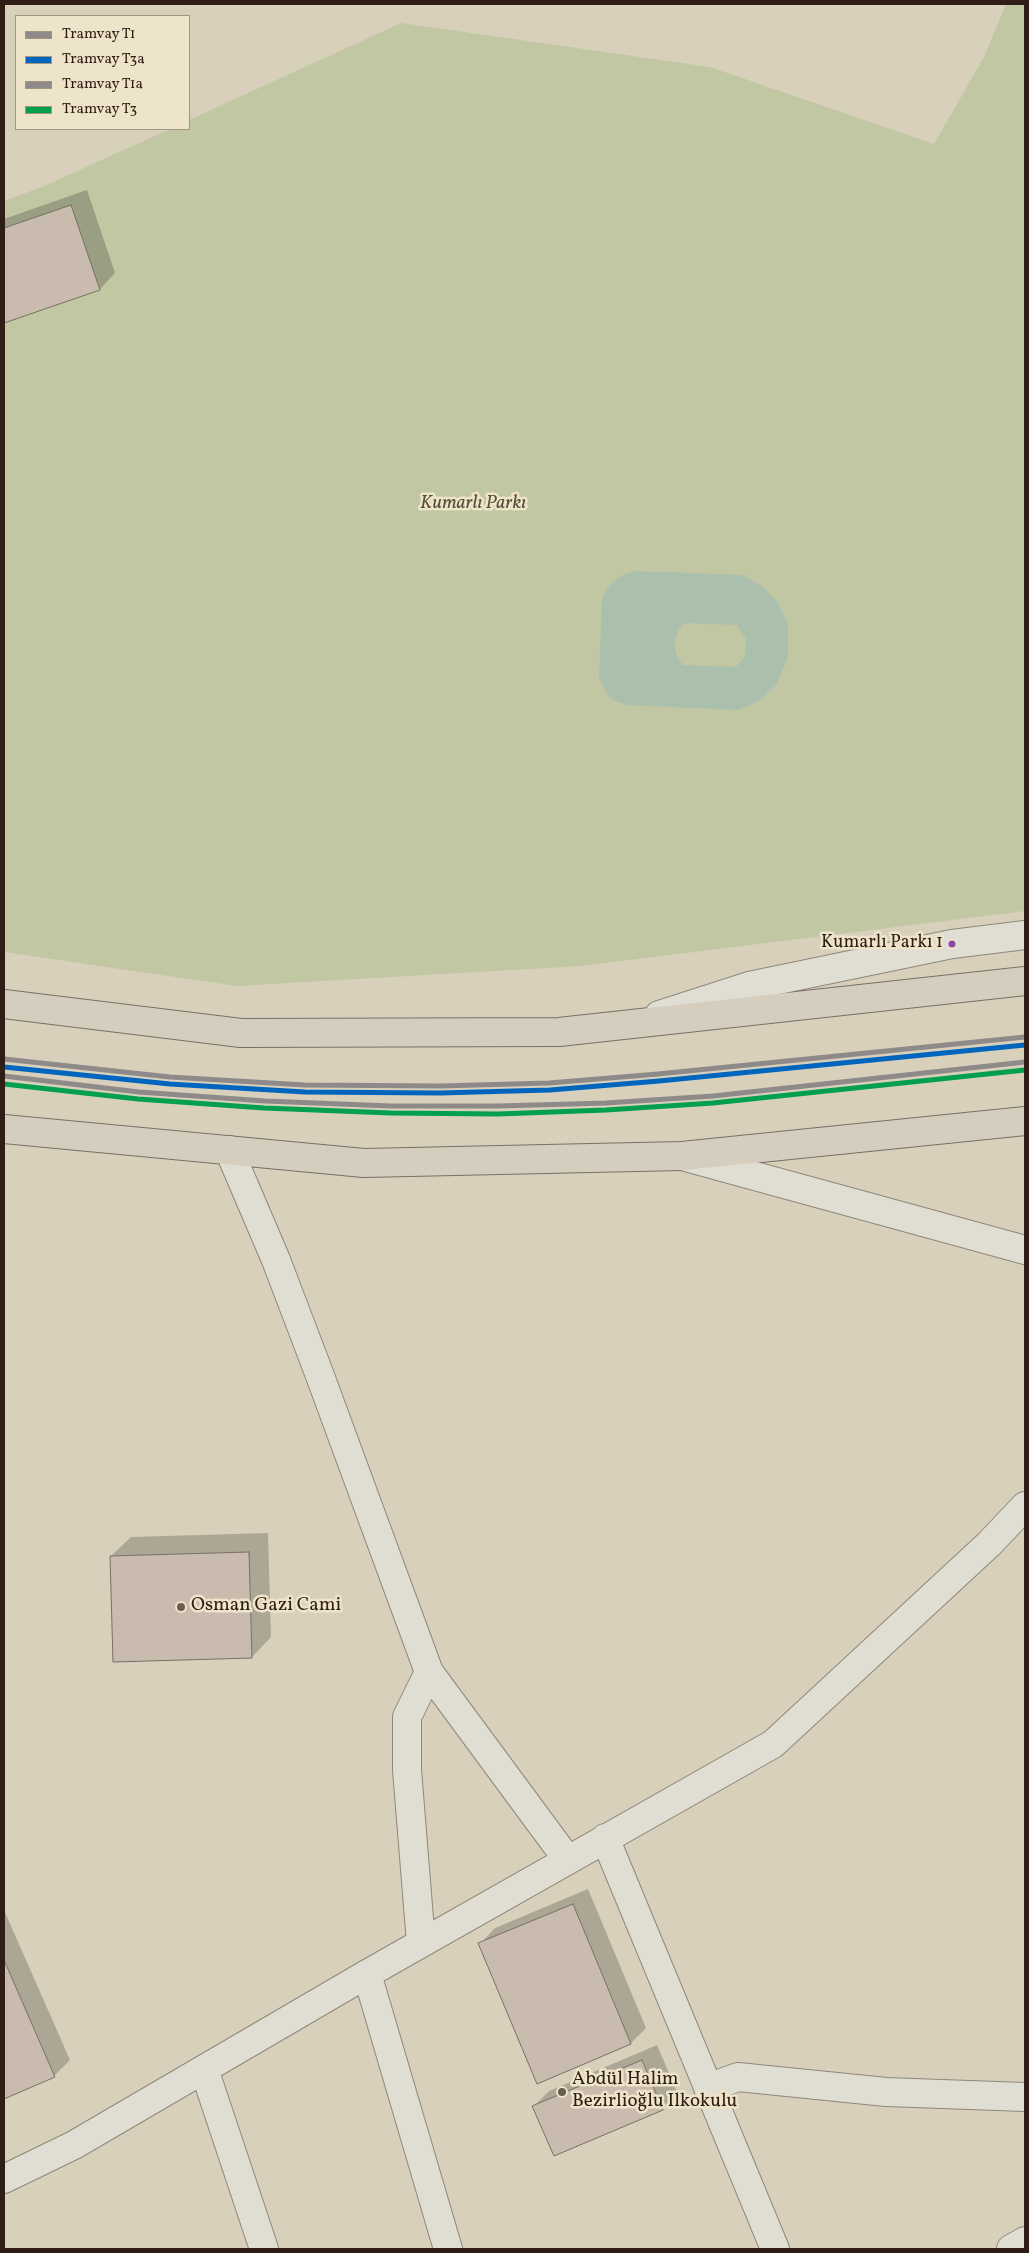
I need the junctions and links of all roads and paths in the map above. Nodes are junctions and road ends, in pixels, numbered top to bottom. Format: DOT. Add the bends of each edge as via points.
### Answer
graph roads {
  1 [pos="1025,935"];
  2 [pos="1025,981"];
  3 [pos="4,1004"];
  4 [pos="630,1024"];
  5 [pos="1025,1121"];
  6 [pos="4,1129"];
  7 [pos="229,1150"];
  8 [pos="682,1156"];
  9 [pos="1025,1250"];
  10 [pos="1025,1506"];
  11 [pos="429,1672"];
  12 [pos="605,1838"];
  13 [pos="568,1859"];
  14 [pos="422,1942"];
  15 [pos="367,1974"];
  16 [pos="204,2069"];
  17 [pos="708,2088"];
  18 [pos="1025,2097"];
  19 [pos="4,2179"];
  20 [pos="1025,2242"];
  21 [pos="264,2249"];
  22 [pos="448,2249"];
  23 [pos="775,2249"];
  24 [pos="1011,2249"];
  1 -- 4 [label="street" via="952,944 749,986"];
  2 -- 4 [label="highway"];
  3 -- 4 [label="highway" via="242,1033 558,1032"];
  5 -- 8 [label="highway"];
  6 -- 7 [label="highway"];
  7 -- 8 [label="highway" via="364,1163"];
  7 -- 11 [label="street" via="319,1372"];
  8 -- 9 [label="street"];
  10 -- 12 [label="street" via="989,1544 773,1744"];
  11 -- 13 [label="street"];
  11 -- 14 [label="street" via="407,1717 407,1770"];
  12 -- 13 [label="street"];
  12 -- 17 [label="street"];
  13 -- 14 [label="street"];
  14 -- 15 [label="street"];
  15 -- 16 [label="street"];
  15 -- 22 [label="street"];
  16 -- 19 [label="street" via="74,2145"];
  16 -- 21 [label="street"];
  17 -- 18 [label="street" via="738,2077 886,2092"];
  17 -- 23 [label="street"];
  20 -- 24 [label="street"];
}
